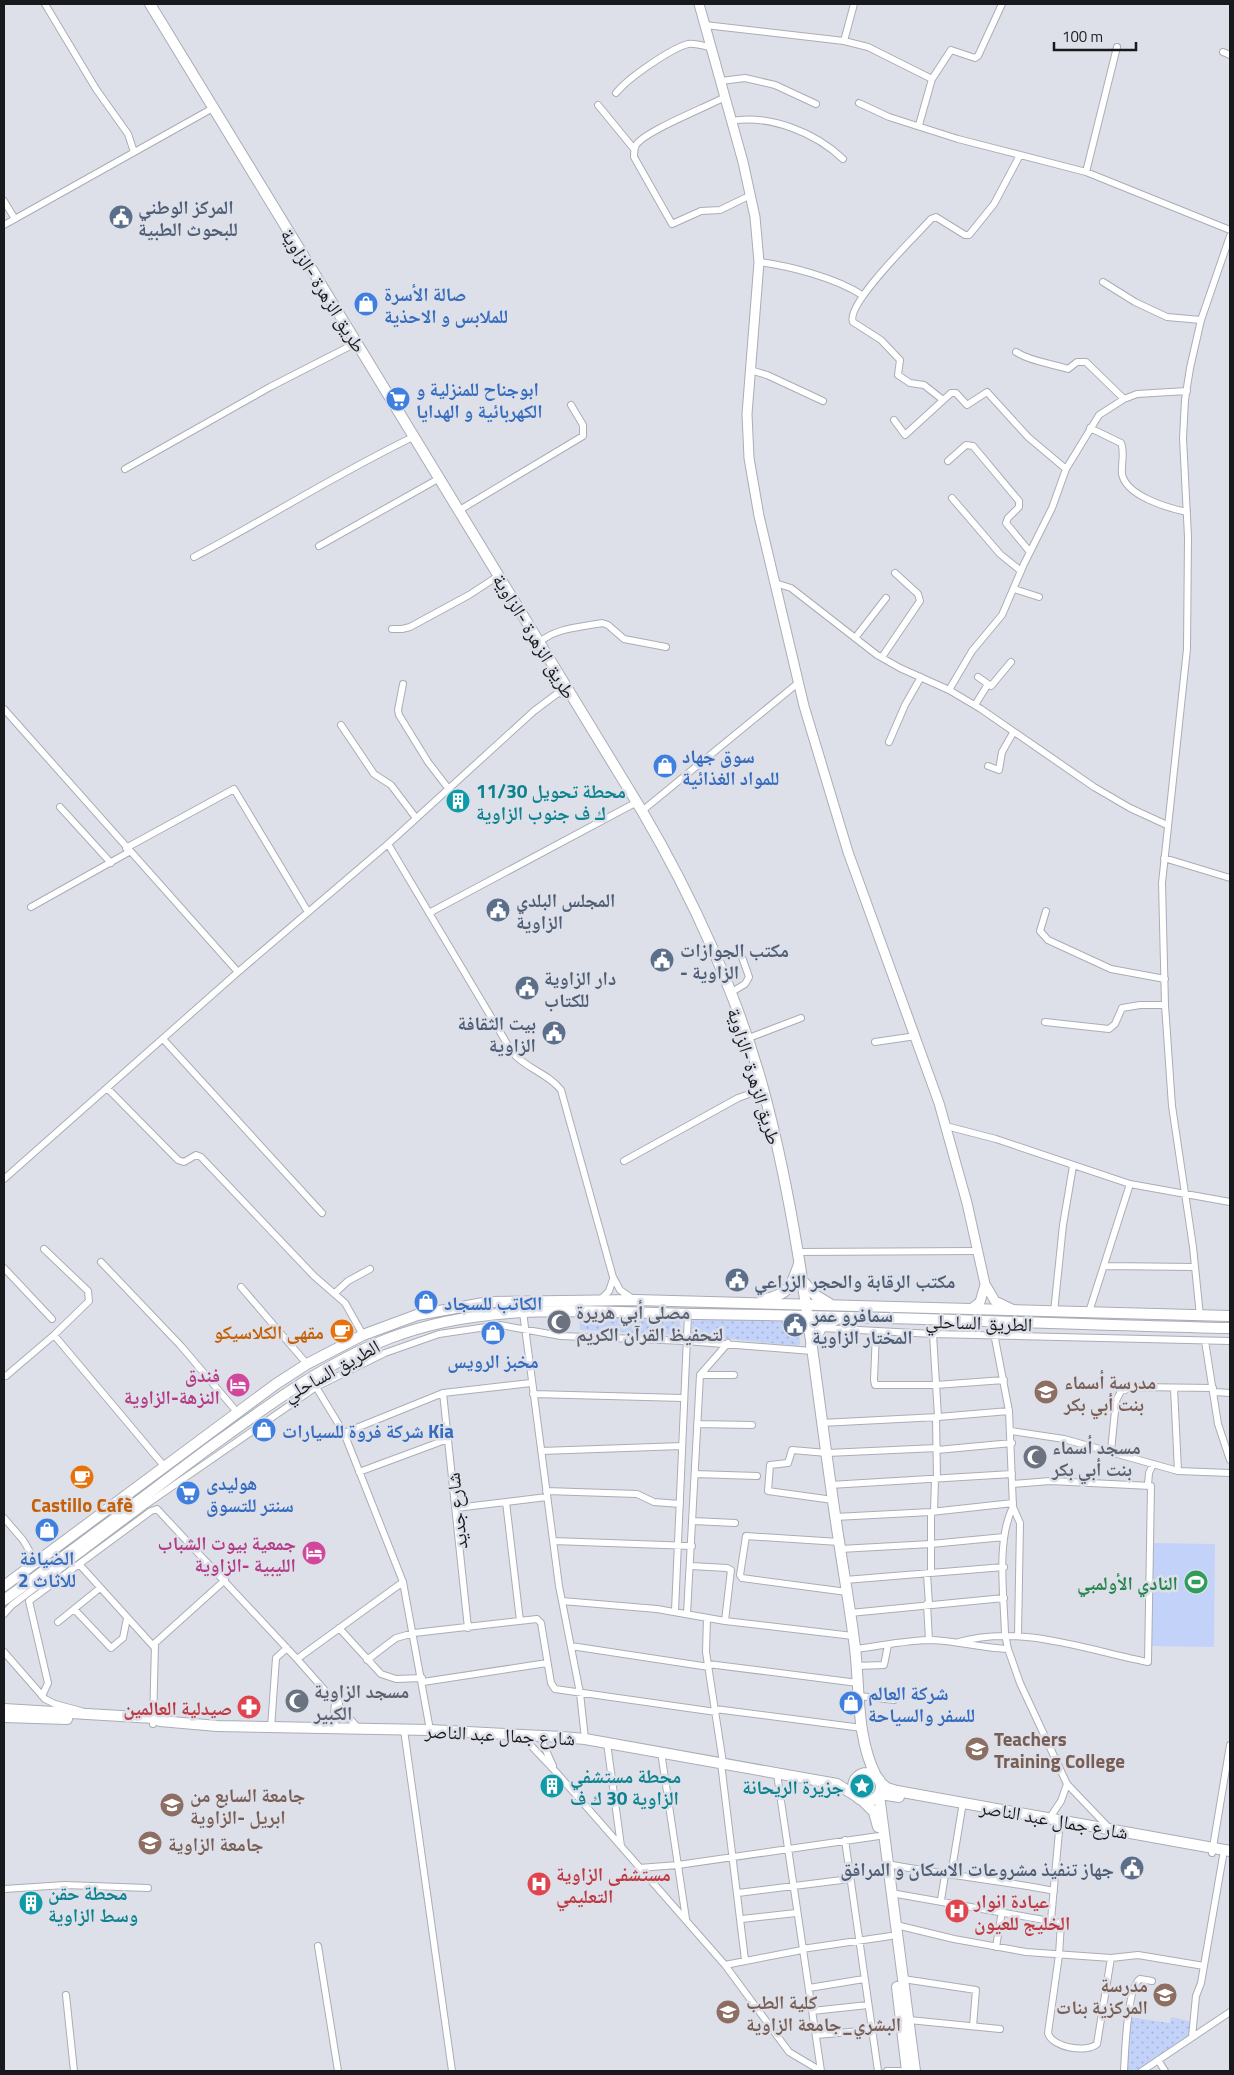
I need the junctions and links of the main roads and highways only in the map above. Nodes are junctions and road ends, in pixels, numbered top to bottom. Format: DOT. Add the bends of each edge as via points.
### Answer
graph roads {
  1 [pos="150,4"];
  2 [pos="699,4"];
  3 [pos="799,1264"];
  4 [pos="801,1279"];
  5 [pos="985,1284"];
  6 [pos="752,1304"];
  7 [pos="804,1304"];
  8 [pos="833,1305"];
  9 [pos="971,1309"];
  10 [pos="1015,1310"];
  11 [pos="806,1315"];
  12 [pos="1230,1316"];
  13 [pos="842,1317"];
  14 [pos="1230,1328"];
  15 [pos="811,1348"];
  16 [pos="4,1586"];
  17 [pos="4,1600"];
  18 [pos="337,1703"];
  19 [pos="4,1709"];
  20 [pos="4,1716"];
  21 [pos="156,1721"];
  22 [pos="330,1728"];
  23 [pos="865,1749"];
  24 [pos="857,1778"];
  25 [pos="878,1779"];
  26 [pos="837,1784"];
  27 [pos="879,1795"];
  28 [pos="899,1797"];
  29 [pos="859,1798"];
  30 [pos="882,1814"];
  31 [pos="1060,1822"];
  32 [pos="1228,1855"];
  33 [pos="907,2071"];
  34 [pos="915,2071"];
  1 -- 3 [label="main road, طريق الزهرة -الزاوية" via="639,806 676,873 730,993 763,1089 781,1162"];
  2 -- 5 [label="main road" via="751,195 759,262 746,423 759,516 798,683 836,817 946,1126 968,1203"];
  3 -- 4 [label="main road, طريق الزهرة -الزاوية"];
  3 -- 6 [label="main road" via="786,1292"];
  4 -- 7 [label="main road, طريق الزهرة -الزاوية"];
  4 -- 8 [label="main road" via="815,1295"];
  5 -- 9 [label="main road" via="980,1302"];
  5 -- 10 [label="main road" via="995,1302"];
  6 -- 7 [label="main road, الطريق الساحلي"];
  6 -- 16 [label="main road, الطريق الساحلي" via="636,1300 489,1302 417,1315 363,1334 307,1364 237,1412"];
  7 -- 8 [label="main road, الطريق الساحلي"];
  7 -- 11 [label="main road, طريق الزهرة -الزاوية"];
  8 -- 9 [label="main road, الطريق الساحلي"];
  9 -- 10 [label="main road, الطريق الساحلي"];
  10 -- 12 [label="main road, الطريق الساحلي"];
  11 -- 13 [label="main road, الطريق الساحلي"];
  11 -- 15 [label="main road, طريق الزهرة -الزاوية"];
  11 -- 17 [label="main road, الطريق الساحلي" via="523,1312 468,1317 412,1330 365,1348 326,1368 223,1438"];
  13 -- 14 [label="main road, الطريق الساحلي"];
  13 -- 15 [label="main road" via="821,1328"];
  15 -- 23 [label="main road, طريق الزهرة -الزاوية" via="855,1649"];
  18 -- 22 [label="main road"];
  19 -- 21 [label="main road, شارع جمال عبد الناصر" via="88,1713"];
  20 -- 21 [label="main road, شارع جمال عبد الناصر"];
  21 -- 22 [label="main road, شارع جمال عبد الناصر"];
  22 -- 26 [label="main road, شارع جمال عبد الناصر" via="585,1739"];
  23 -- 24 [label="main road"];
  23 -- 25 [label="main road"];
  24 -- 25 [label="main road" via="867,1773"];
  24 -- 26 [label="main road, شارع جمال عبد الناصر"];
  24 -- 29 [label="main road" via="853,1787"];
  25 -- 27 [label="main road"];
  25 -- 31 [label="main road, شارع جمال عبد الناصر" via="887,1788 897,1791"];
  26 -- 29 [label="main road, شارع جمال عبد الناصر"];
  27 -- 28 [label="main road, شارع جمال عبد الناصر"];
  27 -- 29 [label="main road" via="873,1800"];
  27 -- 30 [label="main road"];
  28 -- 30 [label="main road" via="888,1803"];
  28 -- 31 [label="main road, شارع جمال عبد الناصر"];
  29 -- 33 [label="main road" via="876,1817 880,1836"];
  30 -- 34 [label="main road"];
  31 -- 32 [label="main road, شارع جمال عبد الناصر"];
}
